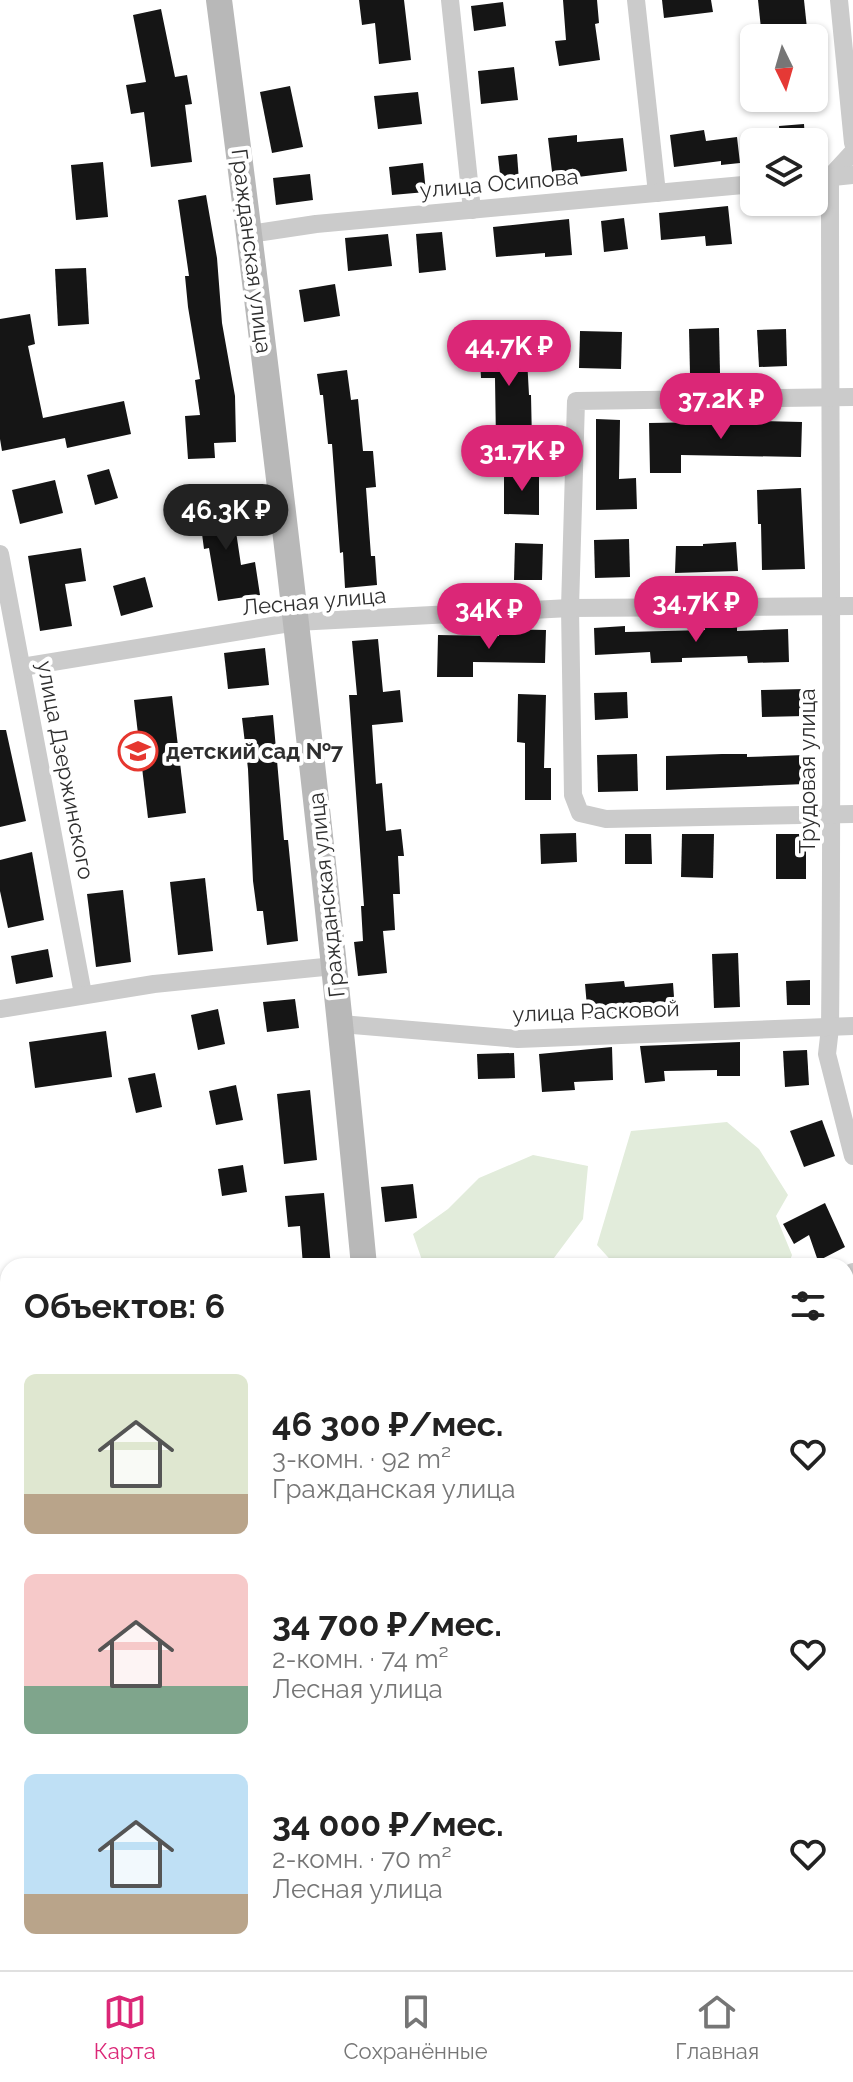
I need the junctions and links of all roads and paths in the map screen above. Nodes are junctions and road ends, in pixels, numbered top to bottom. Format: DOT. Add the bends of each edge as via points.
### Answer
graph roads {
  1 [pos="219,0"];
  2 [pos="450,0"];
  3 [pos="636,0"];
  4 [pos="839,0"];
  5 [pos="853,143"];
  6 [pos="853,152"];
  7 [pos="828,173"];
  8 [pos="853,175"];
  9 [pos="828,177"];
  10 [pos="740,185"];
  11 [pos="657,193"];
  12 [pos="472,210"];
  13 [pos="823,216"];
  14 [pos="250,234"];
  15 [pos="853,397"];
  16 [pos="830,398"];
  17 [pos="0,554"];
  18 [pos="829,606"];
  19 [pos="853,606"];
  20 [pos="570,608"];
  21 [pos="296,622"];
  22 [pos="22,667"];
  23 [pos="853,814"];
  24 [pos="832,815"];
  25 [pos="334,966"];
  26 [pos="83,994"];
  27 [pos="0,1009"];
  28 [pos="341,1024"];
  29 [pos="853,1026"];
  30 [pos="830,1028"];
  31 [pos="853,1156"];
  32 [pos="363,1258"];
  1 -- 14 [label="street, Гражданская улица"];
  2 -- 12 [label="street"];
  3 -- 11 [label="street"];
  4 -- 5 [label="street"];
  6 -- 7 [label="street"];
  8 -- 9 [label="street"];
  10 -- 11 [label="street, улица Осипова"];
  11 -- 12 [label="street, улица Осипова"];
  12 -- 14 [label="street, улица Осипова"];
  13 -- 16 [label="street, Трудовая улица"];
  14 -- 21 [label="street, Гражданская улица"];
  15 -- 16 [label="street"];
  16 -- 18 [label="street, Трудовая улица"];
  16 -- 20 [label="street" via="576,401"];
  17 -- 22 [label="street, улица Дзержинского"];
  18 -- 19 [label="street, Лесная улица"];
  18 -- 20 [label="street, Лесная улица"];
  18 -- 24 [label="street, Трудовая улица"];
  20 -- 21 [label="street, Лесная улица"];
  20 -- 24 [label="street" via="573,795 580,813 606,819"];
  21 -- 22 [label="street, Лесная улица"];
  21 -- 25 [label="street, Гражданская улица"];
  22 -- 26 [label="street, улица Дзержинского"];
  23 -- 24 [label="street"];
  24 -- 30 [label="street, Трудовая улица"];
  25 -- 26 [label="street"];
  25 -- 28 [label="street, Гражданская улица"];
  26 -- 27 [label="street"];
  28 -- 30 [label="street, улица Расковой" via="518,1039"];
  28 -- 32 [label="street, Гражданская улица"];
  29 -- 30 [label="street, улица Расковой"];
  30 -- 31 [label="street, Трудовая улица" via="827,1054"];
}
